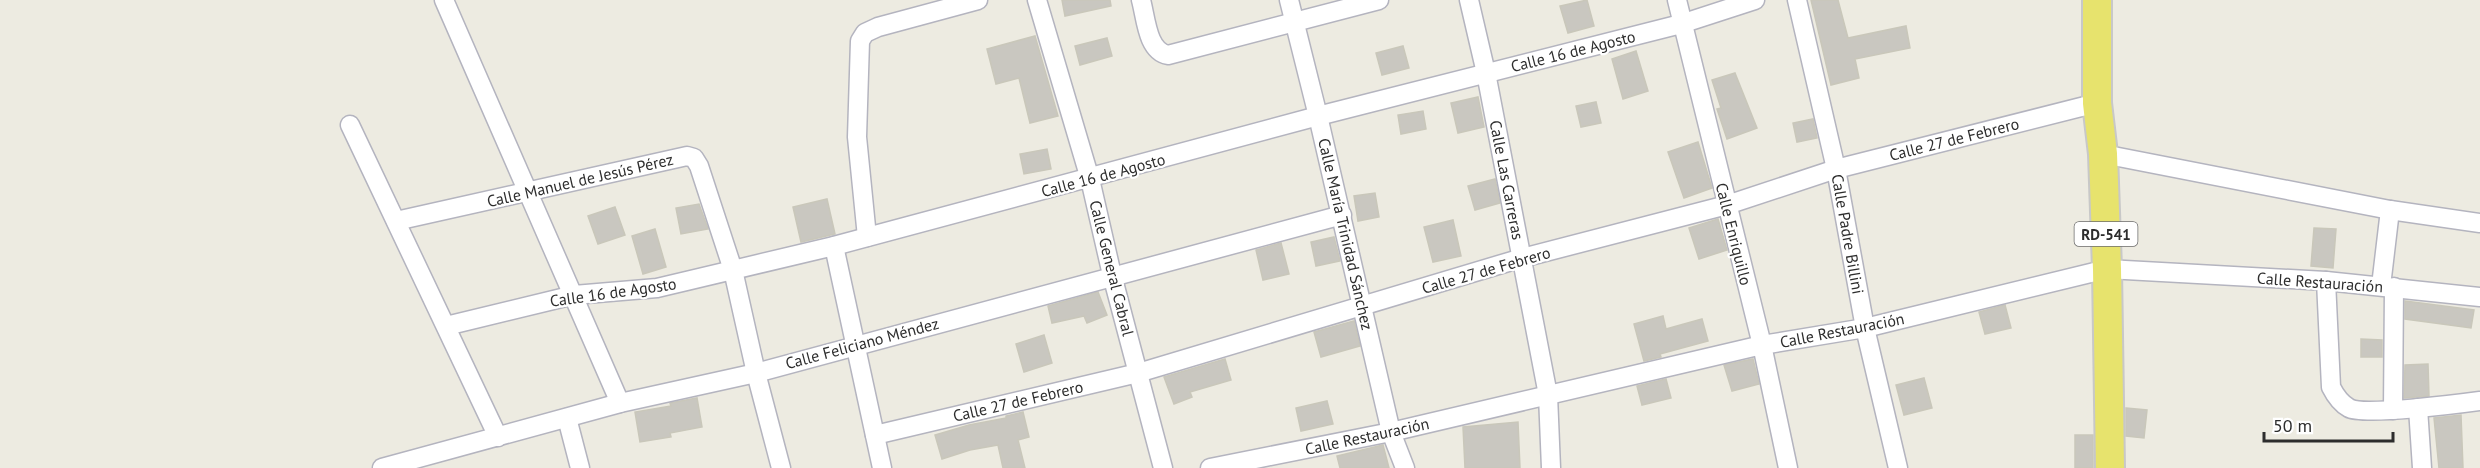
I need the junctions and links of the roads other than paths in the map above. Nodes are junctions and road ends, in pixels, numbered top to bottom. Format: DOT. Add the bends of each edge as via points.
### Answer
graph roads {
  1 [pos="444,0"];
  2 [pos="978,0"];
  3 [pos="1037,0"];
  4 [pos="1141,0"];
  5 [pos="1289,0"];
  6 [pos="1379,0"];
  7 [pos="1469,0"];
  8 [pos="1677,0"];
  9 [pos="1755,0"];
  10 [pos="1797,0"];
  11 [pos="2097,0"];
  12 [pos="1295,21"];
  13 [pos="1681,24"];
  14 [pos="1486,73"];
  15 [pos="2097,103"];
  16 [pos="1318,116"];
  17 [pos="350,124"];
  18 [pos="2103,154"];
  19 [pos="1836,169"];
  20 [pos="1090,178"];
  21 [pos="529,191"];
  22 [pos="1726,205"];
  23 [pos="2390,210"];
  24 [pos="1342,215"];
  25 [pos="396,221"];
  26 [pos="2480,223"];
  27 [pos="867,237"];
  28 [pos="834,246"];
  29 [pos="1522,258"];
  30 [pos="2107,269"];
  31 [pos="733,270"];
  32 [pos="1112,275"];
  33 [pos="2326,281"];
  34 [pos="2388,286"];
  35 [pos="574,295"];
  36 [pos="2480,297"];
  37 [pos="1363,307"];
  38 [pos="446,326"];
  39 [pos="1864,328"];
  40 [pos="855,345"];
  41 [pos="1761,345"];
  42 [pos="756,373"];
  43 [pos="1138,373"];
  44 [pos="1548,395"];
  45 [pos="2480,401"];
  46 [pos="620,403"];
  47 [pos="2418,408"];
  48 [pos="2393,410"];
  49 [pos="567,418"];
  50 [pos="1391,432"];
  51 [pos="875,435"];
  52 [pos="498,436"];
  53 [pos="382,468"];
  54 [pos="580,468"];
  55 [pos="781,468"];
  56 [pos="882,468"];
  57 [pos="1163,468"];
  58 [pos="1210,468"];
  59 [pos="1406,468"];
  60 [pos="1551,468"];
  61 [pos="1788,468"];
  62 [pos="1898,468"];
  63 [pos="2109,468"];
  64 [pos="2422,468"];
  1 -- 21 [label="street"];
  2 -- 27 [label="street" via="878,27 865,33 860,41 857,137"];
  3 -- 20 [label="street, Calle General Cabral"];
  4 -- 12 [label="street" via="1153,46 1168,55"];
  5 -- 12 [label="street, Calle María Trinidad Sánchez"];
  6 -- 12 [label="street"];
  7 -- 14 [label="street, Calle Las Carreras"];
  8 -- 13 [label="street, Calle Enriquillo"];
  9 -- 13 [label="street, Calle 16 de Agosto"];
  10 -- 19 [label="street, Calle Padre Billini"];
  11 -- 15 [label="main road, RD-541"];
  12 -- 16 [label="street, Calle María Trinidad Sánchez"];
  13 -- 14 [label="street, Calle 16 de Agosto"];
  13 -- 22 [label="street, Calle Enriquillo"];
  14 -- 16 [label="street, Calle 16 de Agosto"];
  14 -- 29 [label="street, Calle Las Carreras"];
  15 -- 18 [label="main road, RD-541"];
  15 -- 19 [label="street, Calle 27 de Febrero"];
  16 -- 20 [label="street, Calle 16 de Agosto"];
  16 -- 24 [label="street, Calle María Trinidad Sánchez"];
  17 -- 25 [label="street"];
  18 -- 23 [label="street"];
  18 -- 30 [label="main road, RD-541"];
  19 -- 22 [label="street, Calle 27 de Febrero"];
  19 -- 39 [label="street, Calle Padre Billini"];
  20 -- 27 [label="street, Calle 16 de Agosto"];
  20 -- 32 [label="street, Calle General Cabral"];
  21 -- 25 [label="street, Calle Manuel de Jesús Pérez"];
  21 -- 31 [label="street, Calle Manuel de Jesús Pérez" via="687,156 694,158"];
  21 -- 35 [label="street"];
  22 -- 29 [label="street, Calle 27 de Febrero"];
  22 -- 41 [label="street, Calle Enriquillo"];
  23 -- 26 [label="street"];
  23 -- 34 [label="street"];
  24 -- 32 [label="street, Calle Feliciano Méndez"];
  24 -- 37 [label="street, Calle María Trinidad Sánchez"];
  25 -- 38 [label="street"];
  27 -- 28 [label="street, Calle 16 de Agosto"];
  28 -- 31 [label="street, Calle 16 de Agosto"];
  28 -- 40 [label="street"];
  29 -- 37 [label="street, Calle 27 de Febrero"];
  29 -- 44 [label="street, Calle Las Carreras"];
  30 -- 33 [label="street, Calle Restauración"];
  30 -- 39 [label="street, Calle Restauración"];
  30 -- 63 [label="main road, RD-541"];
  31 -- 35 [label="street, Calle 16 de Agosto" via="657,288"];
  31 -- 42 [label="street, Calle Manuel de Jesús Pérez"];
  32 -- 40 [label="street, Calle Feliciano Méndez"];
  32 -- 43 [label="street, Calle General Cabral"];
  33 -- 34 [label="street, Calle Restauración"];
  33 -- 48 [label="street" via="2331,387 2350,409"];
  34 -- 36 [label="street, Calle Restauración"];
  34 -- 48 [label="street"];
  35 -- 38 [label="street, Calle 16 de Agosto"];
  35 -- 46 [label="street"];
  37 -- 43 [label="street, Calle 27 de Febrero"];
  37 -- 50 [label="street, Calle María Trinidad Sánchez"];
  38 -- 52 [label="street"];
  39 -- 41 [label="street, Calle Restauración"];
  39 -- 62 [label="street, Calle Padre Billini"];
  40 -- 42 [label="street, Calle Feliciano Méndez"];
  40 -- 51 [label="street"];
  41 -- 44 [label="street, Calle Restauración"];
  41 -- 61 [label="street, Calle Enriquillo"];
  42 -- 46 [label="street, Calle Feliciano Méndez"];
  42 -- 55 [label="street, Calle Manuel de Jesús Pérez"];
  43 -- 51 [label="street, Calle 27 de Febrero"];
  43 -- 57 [label="street, Calle General Cabral"];
  44 -- 50 [label="street, Calle Restauración"];
  44 -- 60 [label="street, Calle Las Carreras"];
  45 -- 47 [label="street"];
  46 -- 49 [label="street, Calle Feliciano Méndez"];
  47 -- 48 [label="street"];
  47 -- 64 [label="street"];
  49 -- 52 [label="street, Calle Feliciano Méndez"];
  49 -- 54 [label="street"];
  50 -- 58 [label="street, Calle Restauración"];
  50 -- 59 [label="street, Calle María Trinidad Sánchez"];
  51 -- 56 [label="street"];
  52 -- 53 [label="street, Calle Feliciano Méndez"];
}
